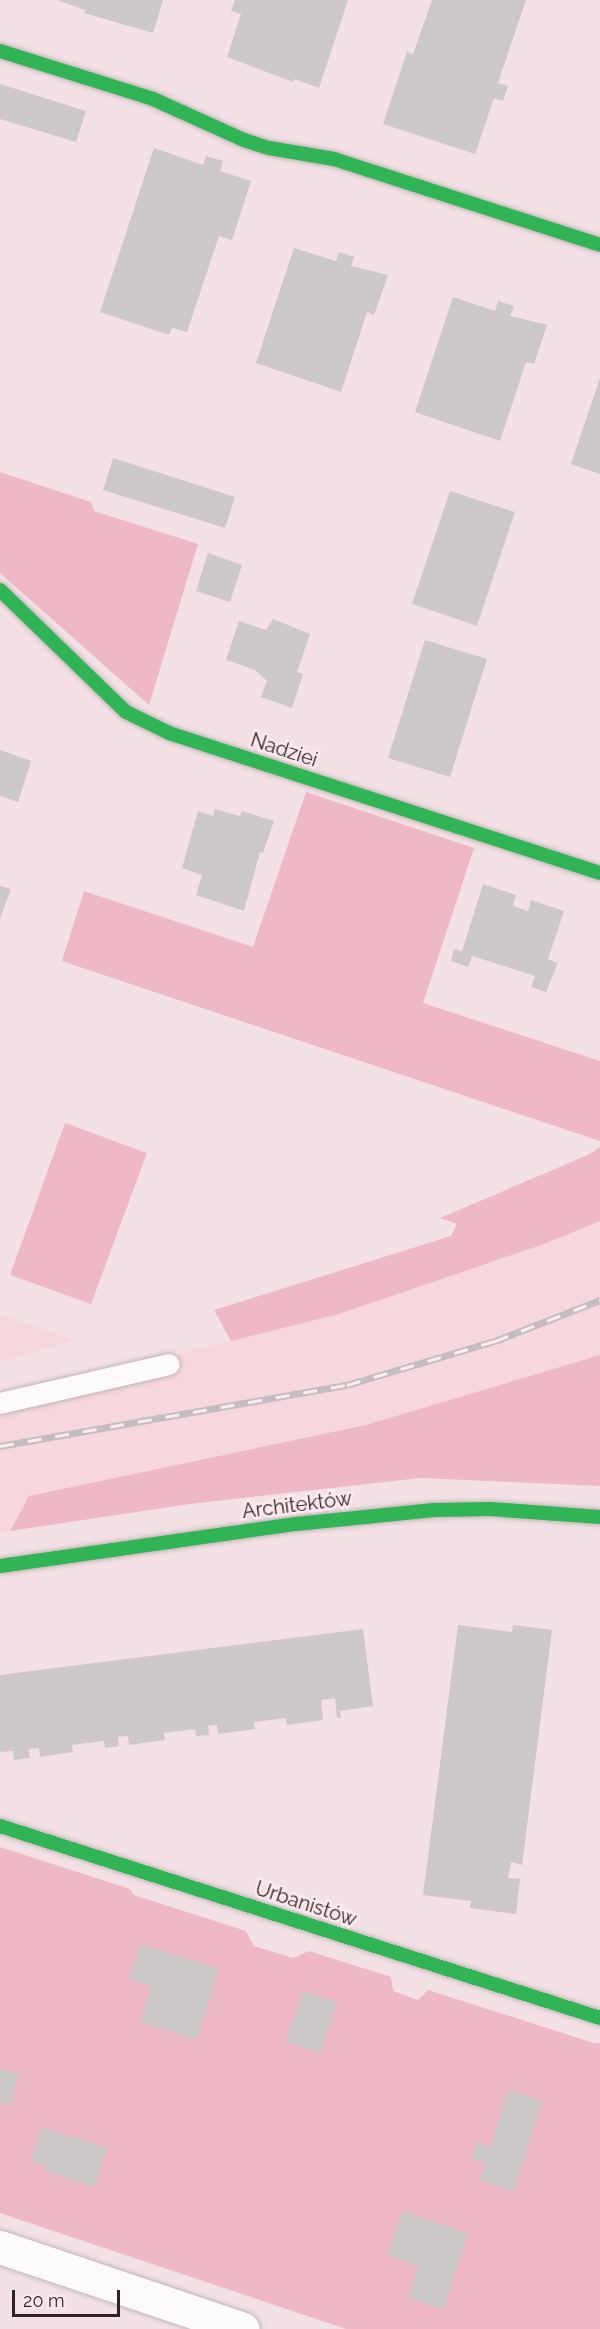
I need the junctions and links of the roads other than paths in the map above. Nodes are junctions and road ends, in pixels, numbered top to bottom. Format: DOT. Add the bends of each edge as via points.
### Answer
graph roads {
  1 [pos="0,51"];
  2 [pos="600,245"];
  3 [pos="0,590"];
  4 [pos="600,873"];
  5 [pos="169,1364"];
  6 [pos="0,1403"];
  7 [pos="600,1517"];
  8 [pos="0,1566"];
  9 [pos="0,1826"];
  10 [pos="600,2018"];
  11 [pos="0,2247"];
  12 [pos="243,2329"];
  1 -- 2 [label="street" via="153,99 244,140 334,159"];
  3 -- 4 [label="street, Nadziei" via="126,712 169,733"];
  5 -- 6 [label="lane"];
  7 -- 8 [label="street, Architektów" via="490,1509 434,1510 296,1524"];
  9 -- 10 [label="street, Urbanistów"];
  11 -- 12 [label="street"];
}
